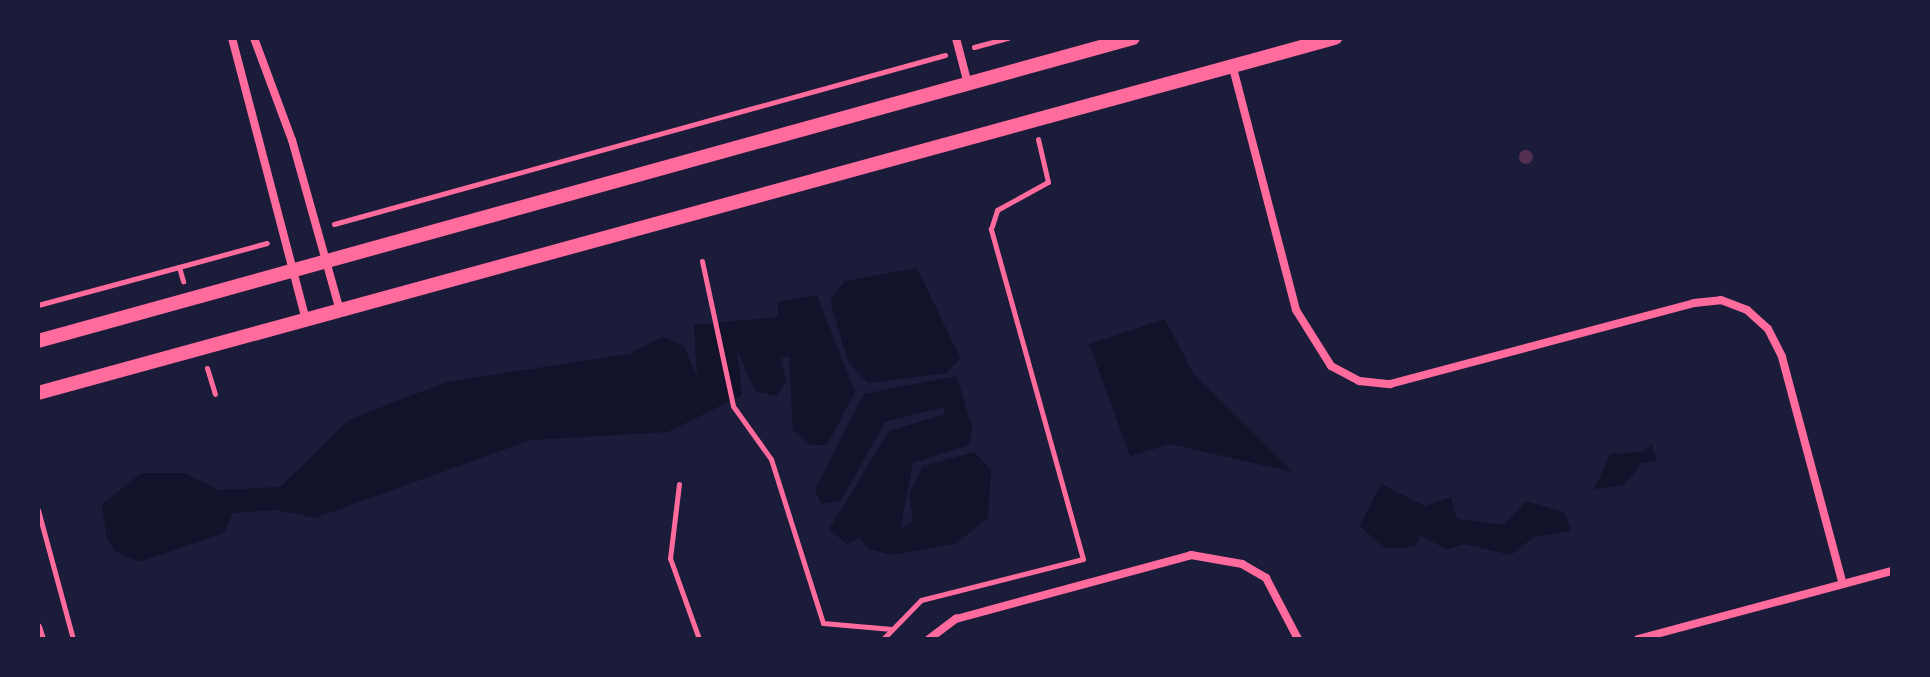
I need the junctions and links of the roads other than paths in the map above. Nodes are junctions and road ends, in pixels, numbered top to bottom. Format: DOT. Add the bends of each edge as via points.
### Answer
graph roads {
  1 [pos="232,38"];
  2 [pos="254,38"];
  3 [pos="956,38"];
  4 [pos="1133,38"];
  5 [pos="1335,38"];
  6 [pos="1292,44"];
  7 [pos="1233,68"];
  8 [pos="968,84"];
  9 [pos="326,261"];
  10 [pos="293,270"];
  11 [pos="340,311"];
  12 [pos="306,320"];
  13 [pos="38,341"];
  14 [pos="38,393"];
  15 [pos="1892,571"];
  16 [pos="1842,581"];
  17 [pos="38,627"];
  18 [pos="929,638"];
  19 [pos="42,639"];
  20 [pos="1298,639"];
  21 [pos="1638,639"];
  1 -- 10 [label="street"];
  2 -- 9 [label="street"];
  3 -- 8 [label="street"];
  4 -- 8 [label="street"];
  5 -- 6 [label="street"];
  6 -- 7 [label="street"];
  7 -- 11 [label="street"];
  7 -- 16 [label="street" via="1296,310 1331,366 1359,381 1390,384 1694,303 1721,300 1747,310 1768,329 1782,357"];
  8 -- 9 [label="street"];
  9 -- 10 [label="street"];
  9 -- 11 [label="street"];
  10 -- 12 [label="street"];
  10 -- 13 [label="street"];
  11 -- 12 [label="street"];
  12 -- 14 [label="street"];
  15 -- 16 [label="street"];
  16 -- 21 [label="street"];
  17 -- 19 [label="street"];
  18 -- 20 [label="street" via="956,619 1191,555 1242,564 1266,578"];
}
